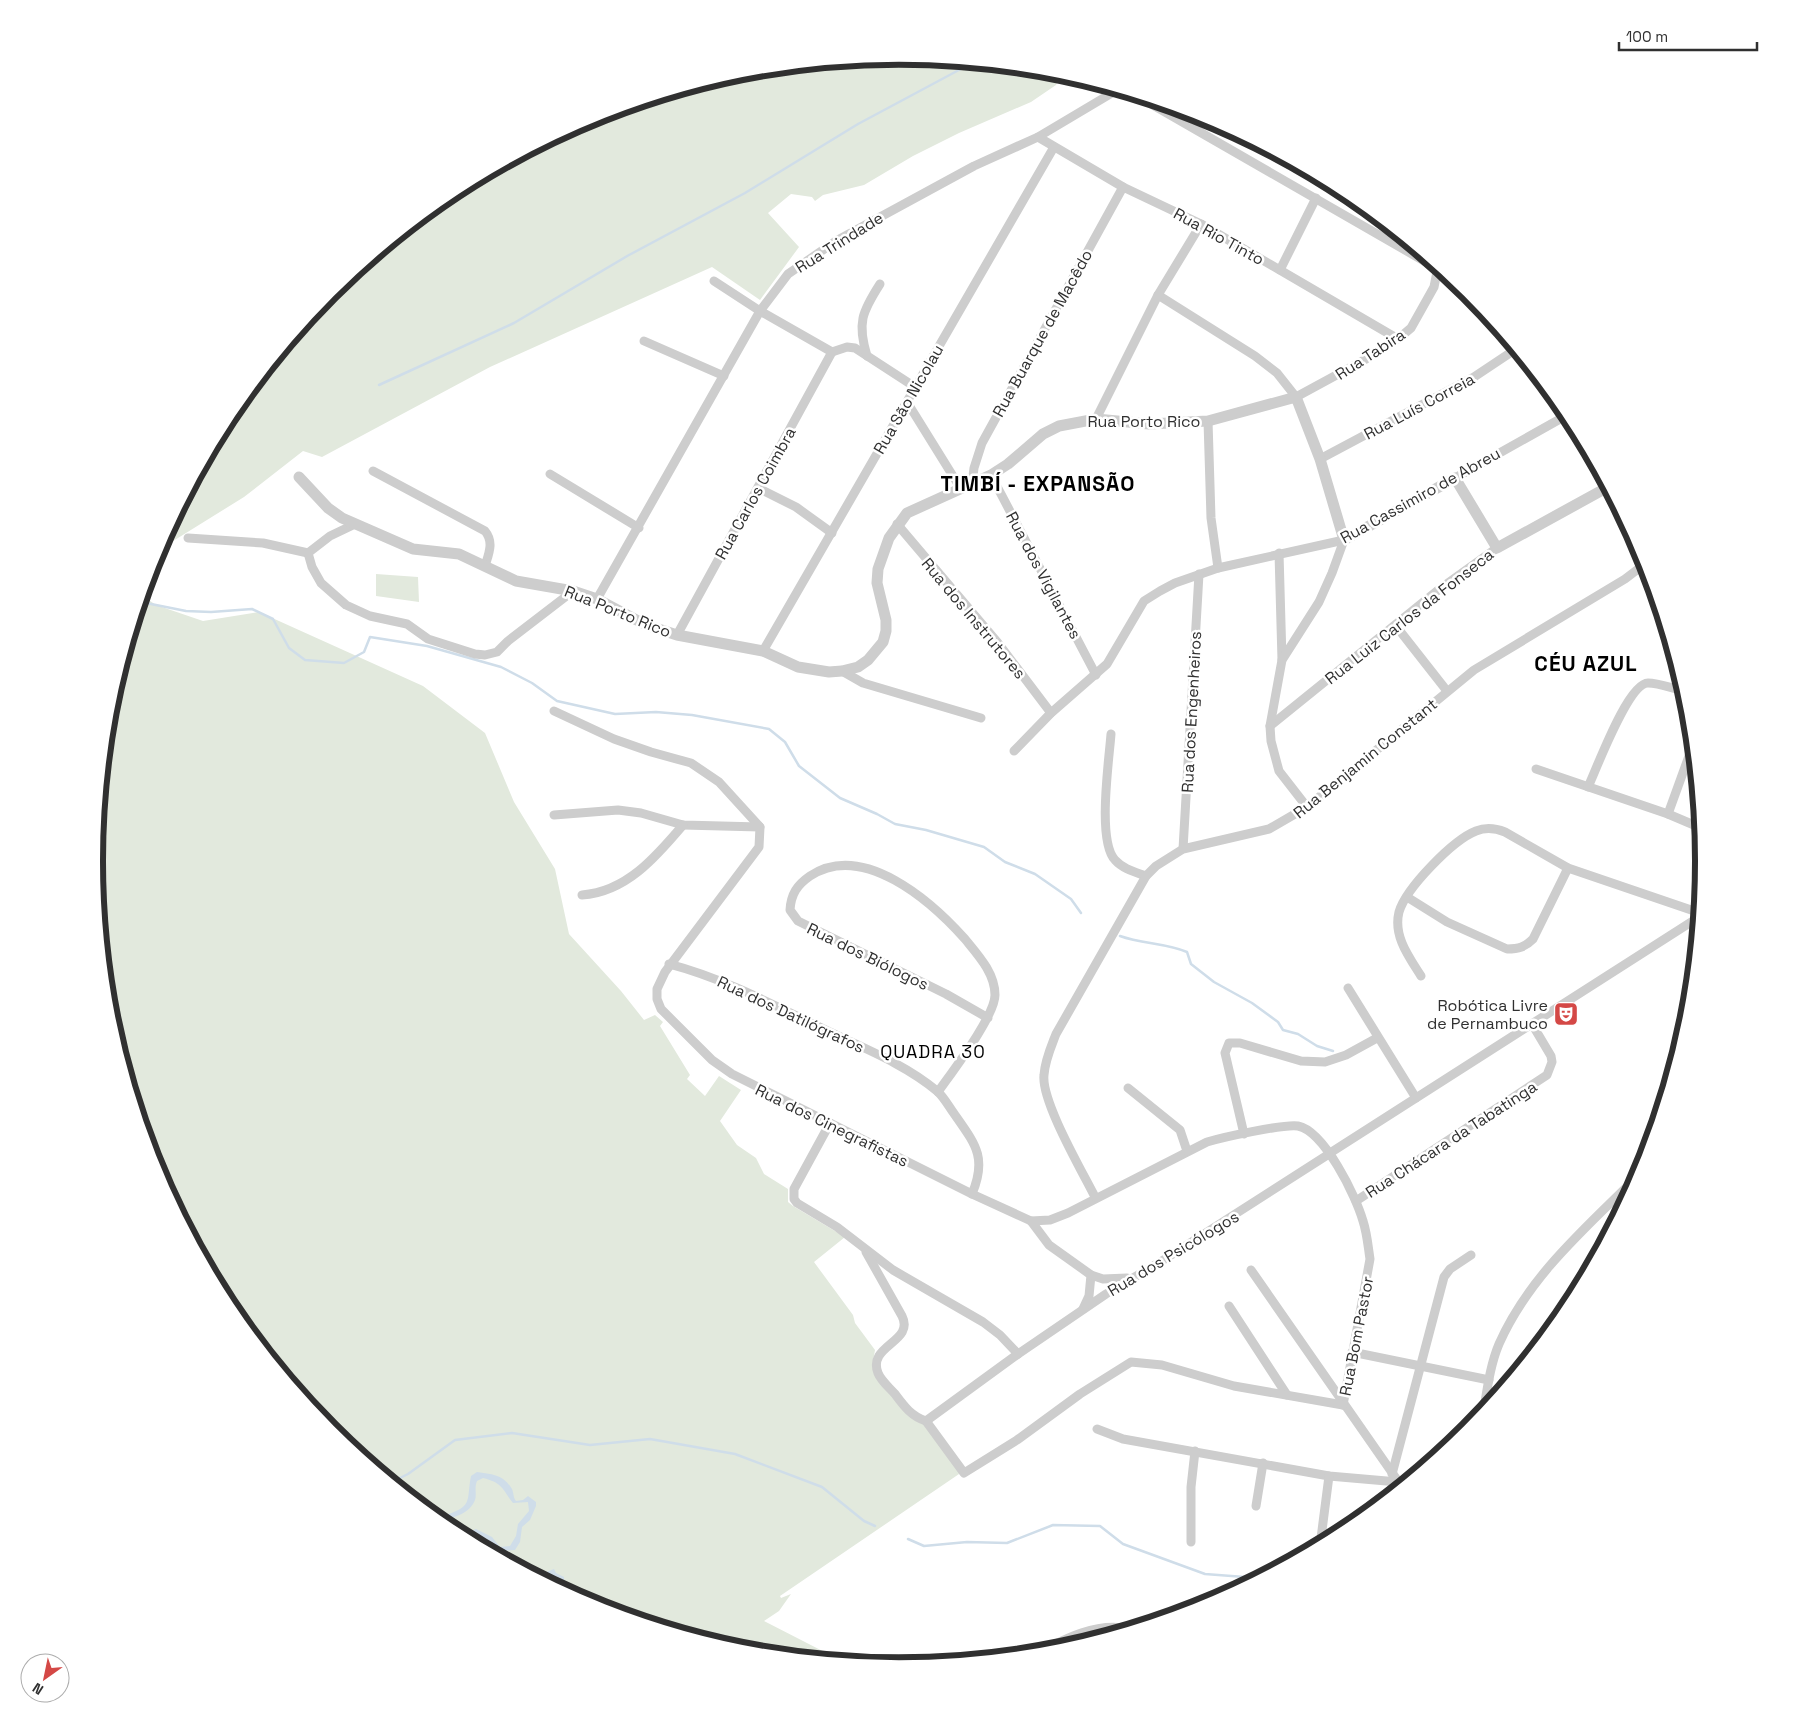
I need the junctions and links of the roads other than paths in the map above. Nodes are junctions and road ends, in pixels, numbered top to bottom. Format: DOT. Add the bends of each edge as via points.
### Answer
graph roads {
  1 [pos="1111,94"];
  2 [pos="1158,108"];
  3 [pos="1038,137"];
  4 [pos="1054,147"];
  5 [pos="1123,187"];
  6 [pos="1316,198"];
  7 [pos="1201,224"];
  8 [pos="1414,254"];
  9 [pos="1280,270"];
  10 [pos="1437,274"];
  11 [pos="714,281"];
  12 [pos="880,284"];
  13 [pos="1158,295"];
  14 [pos="760,311"];
  15 [pos="1398,339"];
  16 [pos="644,341"];
  17 [pos="832,352"];
  18 [pos="1512,353"];
  19 [pos="867,356"];
  20 [pos="724,376"];
  21 [pos="915,387"];
  22 [pos="1296,397"];
  23 [pos="907,402"];
  24 [pos="1561,418"];
  25 [pos="1096,419"];
  26 [pos="1208,421"];
  27 [pos="1320,459"];
  28 [pos="373,471"];
  29 [pos="550,474"];
  30 [pos="991,475"];
  31 [pos="299,477"];
  32 [pos="1455,478"];
  33 [pos="972,484"];
  34 [pos="758,488"];
  35 [pos="961,489"];
  36 [pos="1604,490"];
  37 [pos="897,524"];
  38 [pos="353,525"];
  39 [pos="639,528"];
  40 [pos="832,533"];
  41 [pos="188,538"];
  42 [pos="1344,540"];
  43 [pos="1498,548"];
  44 [pos="308,553"];
  45 [pos="1279,553"];
  46 [pos="486,566"];
  47 [pos="1218,568"];
  48 [pos="1639,568"];
  49 [pos="1198,574"];
  50 [pos="574,591"];
  51 [pos="597,599"];
  52 [pos="1396,626"];
  53 [pos="677,635"];
  54 [pos="763,651"];
  55 [pos="1282,660"];
  56 [pos="842,671"];
  57 [pos="1096,675"];
  58 [pos="1677,690"];
  59 [pos="1447,691"];
  60 [pos="554,711"];
  61 [pos="1051,713"];
  62 [pos="981,718"];
  63 [pos="1270,726"];
  64 [pos="1111,734"];
  65 [pos="1014,751"];
  66 [pos="1689,757"];
  67 [pos="1536,768"];
  68 [pos="1588,787"];
  69 [pos="1307,807"];
  70 [pos="1668,814"];
  71 [pos="554,815"];
  72 [pos="683,825"];
  73 [pos="1695,825"];
  74 [pos="760,827"];
  75 [pos="1183,849"];
  76 [pos="1568,868"];
  77 [pos="1146,876"];
  78 [pos="582,895"];
  79 [pos="1407,896"];
  80 [pos="1694,911"];
  81 [pos="1693,920"];
  82 [pos="669,964"];
  83 [pos="1421,976"];
  84 [pos="1348,988"];
  85 [pos="988,1018"];
  86 [pos="1532,1024"];
  87 [pos="1377,1038"];
  88 [pos="1128,1088"];
  89 [pos="938,1092"];
  90 [pos="1416,1098"];
  91 [pos="830,1123"];
  92 [pos="1244,1134"];
  93 [pos="1187,1151"];
  94 [pos="1330,1154"];
  95 [pos="1624,1190"];
  96 [pos="972,1194"];
  97 [pos="1095,1198"];
  98 [pos="1356,1201"];
  99 [pos="1031,1221"];
  100 [pos="864,1249"];
  101 [pos="1471,1255"];
  102 [pos="1251,1270"];
  103 [pos="1090,1275"];
  104 [pos="1132,1278"];
  105 [pos="1229,1306"];
  106 [pos="1082,1310"];
  107 [pos="1352,1352"];
  108 [pos="1018,1354"];
  109 [pos="1421,1367"];
  110 [pos="1489,1380"];
  111 [pos="1287,1395"];
  112 [pos="1485,1401"];
  113 [pos="1343,1405"];
  114 [pos="926,1421"];
  115 [pos="1097,1429"];
  116 [pos="1195,1451"];
  117 [pos="1264,1463"];
  118 [pos="1329,1476"];
  119 [pos="1397,1481"];
  120 [pos="1256,1506"];
  121 [pos="1321,1537"];
  122 [pos="1191,1542"];
  123 [pos="1119,1627"];
  124 [pos="1068,1639"];
  125 [pos="1064,1641"];
  1 -- 3 [label="street, Rua Trindade"];
  2 -- 6 [label="street"];
  3 -- 4 [label="street, Rua Rio Tinto"];
  3 -- 14 [label="street, Rua Trindade" via="903,203 801,263 788,274"];
  4 -- 5 [label="street, Rua Rio Tinto"];
  4 -- 21 [label="street, Rua São Nicolau"];
  5 -- 7 [label="street, Rua Rio Tinto"];
  5 -- 33 [label="street, Rua Buarque de Macêdo" via="982,443"];
  6 -- 8 [label="street"];
  6 -- 9 [label="street"];
  7 -- 9 [label="street, Rua Rio Tinto"];
  7 -- 13 [label="street"];
  9 -- 15 [label="street, Rua Rio Tinto"];
  10 -- 15 [label="street, Rua Tabira" via="1423,309 1411,328"];
  11 -- 14 [label="street"];
  12 -- 19 [label="street" via="865,307 861,322"];
  13 -- 22 [label="street" via="1255,356 1277,373"];
  13 -- 25 [label="street"];
  14 -- 17 [label="street"];
  14 -- 20 [label="street, Rua Trindade"];
  15 -- 22 [label="street, Rua Tabira"];
  16 -- 20 [label="street"];
  17 -- 19 [label="street" via="847,347"];
  17 -- 34 [label="street, Rua Carlos Coimbra"];
  18 -- 27 [label="street, Rua Luís Correia"];
  19 -- 21 [label="street"];
  20 -- 39 [label="street, Rua Trindade"];
  21 -- 23 [label="street, Rua São Nicolau"];
  22 -- 26 [label="street, Rua Porto Rico"];
  22 -- 27 [label="street"];
  23 -- 35 [label="street"];
  23 -- 40 [label="street, Rua São Nicolau"];
  24 -- 32 [label="street, Rua Cassimiro de Abreu"];
  25 -- 26 [label="street, Rua Porto Rico" via="1149,424"];
  25 -- 30 [label="street, Rua Porto Rico" via="1059,426 1043,434"];
  26 -- 47 [label="street" via="1211,518"];
  27 -- 42 [label="street"];
  28 -- 46 [label="street" via="485,531 490,537"];
  29 -- 39 [label="street"];
  30 -- 33 [label="street, Rua Porto Rico"];
  30 -- 57 [label="street, Rua dos Vigilantes"];
  31 -- 38 [label="street, Rua Porto Rico" via="328,508"];
  32 -- 42 [label="street, Rua Cassimiro de Abreu"];
  32 -- 43 [label="street"];
  33 -- 35 [label="street, Rua Porto Rico"];
  34 -- 40 [label="street" via="796,507"];
  34 -- 53 [label="street, Rua Carlos Coimbra"];
  35 -- 37 [label="street, Rua Porto Rico" via="907,513"];
  36 -- 43 [label="street, Rua Luiz Carlos da Fonseca"];
  37 -- 56 [label="street, Rua Porto Rico" via="881,555 878,569 877,583 886,620 883,642 868,660 858,667"];
  37 -- 61 [label="street, Rua dos Instrutores" via="998,643"];
  38 -- 44 [label="street" via="330,536"];
  38 -- 46 [label="street, Rua Porto Rico" via="413,549 459,554"];
  39 -- 51 [label="street, Rua Trindade"];
  40 -- 54 [label="street, Rua São Nicolau"];
  41 -- 44 [label="street" via="263,543"];
  42 -- 45 [label="street, Rua Cassimiro de Abreu"];
  42 -- 55 [label="street" via="1319,602"];
  43 -- 52 [label="street, Rua Luiz Carlos da Fonseca" via="1451,580"];
  44 -- 50 [label="street" via="321,583 346,605 370,616 407,624 428,639 475,654 497,652"];
  45 -- 47 [label="street, Rua Cassimiro de Abreu"];
  45 -- 55 [label="street"];
  46 -- 50 [label="street, Rua Porto Rico" via="516,581"];
  47 -- 49 [label="street, Rua Cassimiro de Abreu"];
  48 -- 59 [label="street, Rua Benjamin Constant" via="1497,655"];
  49 -- 57 [label="street, Rua Cassimiro de Abreu" via="1144,601 1115,653"];
  49 -- 75 [label="street, Rua dos Engenheiros"];
  50 -- 51 [label="street, Rua Porto Rico"];
  51 -- 53 [label="street, Rua Porto Rico" via="646,625"];
  52 -- 59 [label="street"];
  52 -- 63 [label="street, Rua Luiz Carlos da Fonseca"];
  53 -- 54 [label="street, Rua Porto Rico"];
  54 -- 56 [label="street, Rua Porto Rico" via="798,667"];
  55 -- 63 [label="street"];
  56 -- 62 [label="street, Rua Porto Rico" via="863,683"];
  57 -- 61 [label="street, Rua Cassimiro de Abreu"];
  58 -- 68 [label="street" via="1647,683 1639,686 1628,699"];
  59 -- 69 [label="street, Rua Benjamin Constant"];
  60 -- 74 [label="street" via="623,742 692,763 718,782"];
  61 -- 65 [label="street, Rua Cassimiro de Abreu"];
  63 -- 69 [label="street" via="1270,741 1279,771"];
  64 -- 77 [label="street" via="1106,806 1108,847 1123,867"];
  66 -- 70 [label="street"];
  67 -- 68 [label="street"];
  68 -- 70 [label="street"];
  69 -- 75 [label="street, Rua Benjamin Constant" via="1269,829"];
  70 -- 73 [label="street"];
  71 -- 72 [label="street" via="618,810 648,814"];
  72 -- 74 [label="street"];
  72 -- 78 [label="street" via="663,849 619,886"];
  74 -- 82 [label="street" via="759,847"];
  75 -- 77 [label="street, Rua Benjamin Constant"];
  76 -- 79 [label="street" via="1505,832 1485,828 1473,832 1449,850"];
  76 -- 79 [label="street" via="1533,939 1525,947 1508,949 1447,922"];
  76 -- 80 [label="street"];
  77 -- 97 [label="street, Rua Benjamin Constant" via="1056,1034 1044,1075 1045,1094"];
  79 -- 83 [label="street" via="1399,912 1400,935 1404,949"];
  81 -- 86 [label="street, Rua dos Psicólogos"];
  82 -- 89 [label="street, Rua dos Datilógrafos" via="705,974 761,999 884,1058"];
  82 -- 91 [label="street, Rua dos Cinegrafistas" via="661,979 657,999 661,1009 688,1037 732,1074"];
  84 -- 87 [label="street"];
  85 -- 85 [label="street, Rua dos Biólogos" via="906,974 807,928 790,910 794,891 820,870 836,865 856,866 910,888 950,922 985,966 993,981 995,996"];
  85 -- 89 [label="street, Rua dos Biólogos"];
  86 -- 90 [label="street, Rua dos Psicólogos"];
  86 -- 98 [label="street, Rua Chácara da Tabatinga" via="1551,1056 1547,1075"];
  87 -- 90 [label="street"];
  87 -- 92 [label="street" via="1325,1062 1301,1061 1233,1041 1228,1043 1225,1053"];
  88 -- 93 [label="street" via="1180,1130"];
  89 -- 96 [label="street, Rua dos Datilógrafos" via="976,1148 979,1176"];
  90 -- 94 [label="street, Rua dos Psicólogos"];
  91 -- 96 [label="street, Rua dos Cinegrafistas"];
  91 -- 100 [label="street" via="796,1184 794,1199"];
  92 -- 93 [label="street" via="1207,1142"];
  92 -- 94 [label="street" via="1296,1126 1311,1134"];
  93 -- 97 [label="street"];
  94 -- 98 [label="street"];
  94 -- 104 [label="street, Rua dos Psicólogos"];
  95 -- 110 [label="street" via="1537,1280 1498,1345"];
  96 -- 99 [label="street, Rua dos Cinegrafistas"];
  97 -- 99 [label="street" via="1050,1220"];
  98 -- 107 [label="street, Rua Bom Pastor" via="1370,1259"];
  99 -- 103 [label="street, Rua dos Cinegrafistas" via="1049,1245"];
  100 -- 108 [label="street" via="929,1292 983,1322"];
  100 -- 114 [label="street" via="905,1325 902,1335 880,1352 877,1363 879,1375 909,1412"];
  101 -- 109 [label="street" via="1444,1276"];
  102 -- 113 [label="street"];
  103 -- 104 [label="street" via="1116,1280"];
  103 -- 106 [label="street" via="1089,1296"];
  104 -- 106 [label="street, Rua dos Psicólogos"];
  105 -- 111 [label="street"];
  106 -- 108 [label="street, Rua dos Psicólogos"];
  107 -- 109 [label="street"];
  107 -- 113 [label="street, Rua Bom Pastor"];
  108 -- 114 [label="street, Rua dos Psicólogos"];
  109 -- 110 [label="street"];
  109 -- 119 [label="street"];
  110 -- 112 [label="street"];
  111 -- 113 [label="street, Rua Bom Pastor"];
  111 -- 114 [label="street, Rua Bom Pastor" via="1210,1380 1162,1365 1131,1362 964,1472"];
  113 -- 119 [label="street"];
  115 -- 116 [label="street" via="1123,1439"];
  116 -- 117 [label="street"];
  116 -- 122 [label="street"];
  117 -- 118 [label="street"];
  117 -- 120 [label="street"];
  118 -- 119 [label="street"];
  118 -- 121 [label="street"];
  123 -- 124 [label="street" via="1093,1628"];
  124 -- 125 [label="street"];
}
